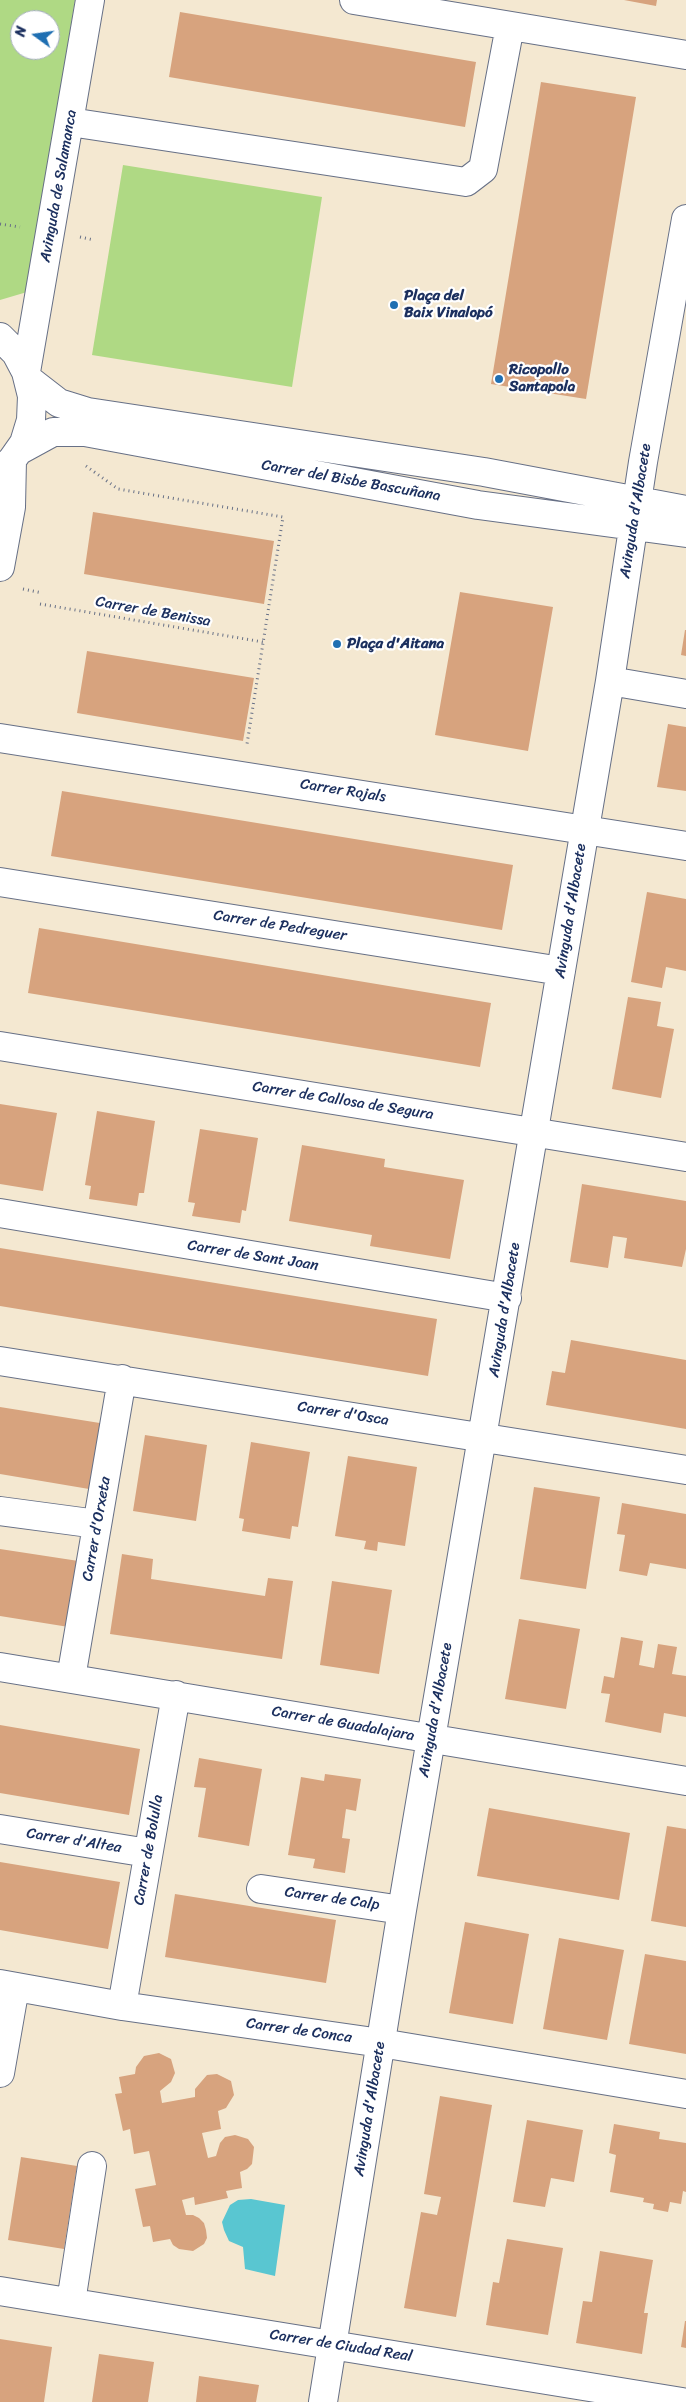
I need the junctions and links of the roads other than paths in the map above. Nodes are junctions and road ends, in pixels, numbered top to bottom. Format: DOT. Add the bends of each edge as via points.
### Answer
graph roads {
  1 [pos="90,0"];
  2 [pos="354,0"];
  3 [pos="510,26"];
  4 [pos="686,56"];
  5 [pos="70,122"];
  6 [pos="686,219"];
  7 [pos="0,337"];
  8 [pos="27,375"];
  9 [pos="11,461"];
  10 [pos="637,500"];
  11 [pos="686,510"];
  12 [pos="633,527"];
  13 [pos="686,533"];
  14 [pos="0,567"];
  15 [pos="610,680"];
  16 [pos="686,694"];
  17 [pos="0,738"];
  18 [pos="585,828"];
  19 [pos="686,846"];
  20 [pos="0,882"];
  21 [pos="561,971"];
  22 [pos="0,1046"];
  23 [pos="535,1132"];
  24 [pos="686,1157"];
  25 [pos="0,1213"];
  26 [pos="507,1298"];
  27 [pos="0,1361"];
  28 [pos="122,1379"];
  29 [pos="484,1436"];
  30 [pos="686,1470"];
  31 [pos="0,1511"];
  32 [pos="97,1524"];
  33 [pos="0,1667"];
  34 [pos="71,1678"];
  35 [pos="176,1695"];
  36 [pos="431,1739"];
  37 [pos="686,1781"];
  38 [pos="0,1829"];
  39 [pos="148,1853"];
  40 [pos="261,1889"];
  41 [pos="402,1910"];
  42 [pos="7,1986"];
  43 [pos="122,2006"];
  44 [pos="381,2043"];
  45 [pos="0,2073"];
  46 [pos="686,2094"];
  47 [pos="92,2166"];
  48 [pos="0,2291"];
  49 [pos="71,2302"];
  50 [pos="333,2345"];
  51 [pos="323,2402"];
  52 [pos="682,2402"];
  1 -- 5 [label="street, Avinguda de Salamanca"];
  2 -- 3 [label="street"];
  3 -- 4 [label="street"];
  3 -- 5 [label="street" via="483,169 466,182"];
  5 -- 8 [label="street, Avinguda de Salamanca"];
  6 -- 10 [label="street, Avinguda d'Albacete"];
  7 -- 8 [label="street" via="16,352"];
  8 -- 9 [label="street" via="32,396 31,420"];
  8 -- 10 [label="street, Carrer del Bisbe Bascuñana" via="59,403 88,412 484,472"];
  9 -- 12 [label="street, Carrer del Bisbe Bascuñana" via="53,432 85,432 478,505"];
  9 -- 14 [label="street" via="11,507"];
  10 -- 11 [label="street, Carrer del Bisbe Bascuñana"];
  10 -- 12 [label="street, Avinguda d'Albacete"];
  12 -- 13 [label="street, Carrer del Bisbe Bascuñana"];
  12 -- 15 [label="street, Avinguda d'Albacete"];
  15 -- 16 [label="street"];
  15 -- 18 [label="street, Avinguda d'Albacete"];
  17 -- 18 [label="street, Carrer Rojals"];
  18 -- 19 [label="street, Carrer Rojals"];
  18 -- 21 [label="street, Avinguda d'Albacete"];
  20 -- 21 [label="street, Carrer de Pedreguer"];
  21 -- 23 [label="street, Avinguda d'Albacete"];
  22 -- 23 [label="street, Carrer de Callosa de Segura"];
  23 -- 24 [label="street, Carrer de Callosa de Segura"];
  23 -- 26 [label="street, Avinguda d'Albacete"];
  25 -- 26 [label="street, Carrer de Sant Joan"];
  26 -- 29 [label="street, Avinguda d'Albacete"];
  27 -- 28 [label="street, Carrer d'Osca"];
  28 -- 29 [label="street, Carrer d'Osca"];
  28 -- 32 [label="street, Carrer d'Orxeta"];
  29 -- 30 [label="street, Carrer d'Osca"];
  29 -- 36 [label="street, Avinguda d'Albacete"];
  31 -- 32 [label="street"];
  32 -- 34 [label="street, Carrer d'Orxeta"];
  33 -- 34 [label="street, Carrer de Guadalajara"];
  34 -- 35 [label="street, Carrer de Guadalajara"];
  35 -- 36 [label="street, Carrer de Guadalajara"];
  35 -- 39 [label="street, Carrer de Bolulla"];
  36 -- 37 [label="street, Carrer de Guadalajara"];
  36 -- 41 [label="street, Avinguda d'Albacete"];
  38 -- 39 [label="street, Carrer d'Altea"];
  39 -- 43 [label="street, Carrer de Bolulla"];
  40 -- 41 [label="street, Carrer de Calp"];
  41 -- 44 [label="street, Avinguda d'Albacete"];
  42 -- 43 [label="street, Carrer de Conca"];
  42 -- 45 [label="street"];
  43 -- 44 [label="street, Carrer de Conca"];
  44 -- 46 [label="street, Carrer de Conca"];
  44 -- 50 [label="street, Avinguda d'Albacete"];
  47 -- 49 [label="street"];
  48 -- 49 [label="street, Carrer de Ciudad Real"];
  49 -- 50 [label="street, Carrer de Ciudad Real"];
  50 -- 51 [label="street, Avinguda d'Albacete"];
  50 -- 52 [label="street, Carrer de Ciudad Real"];
}
